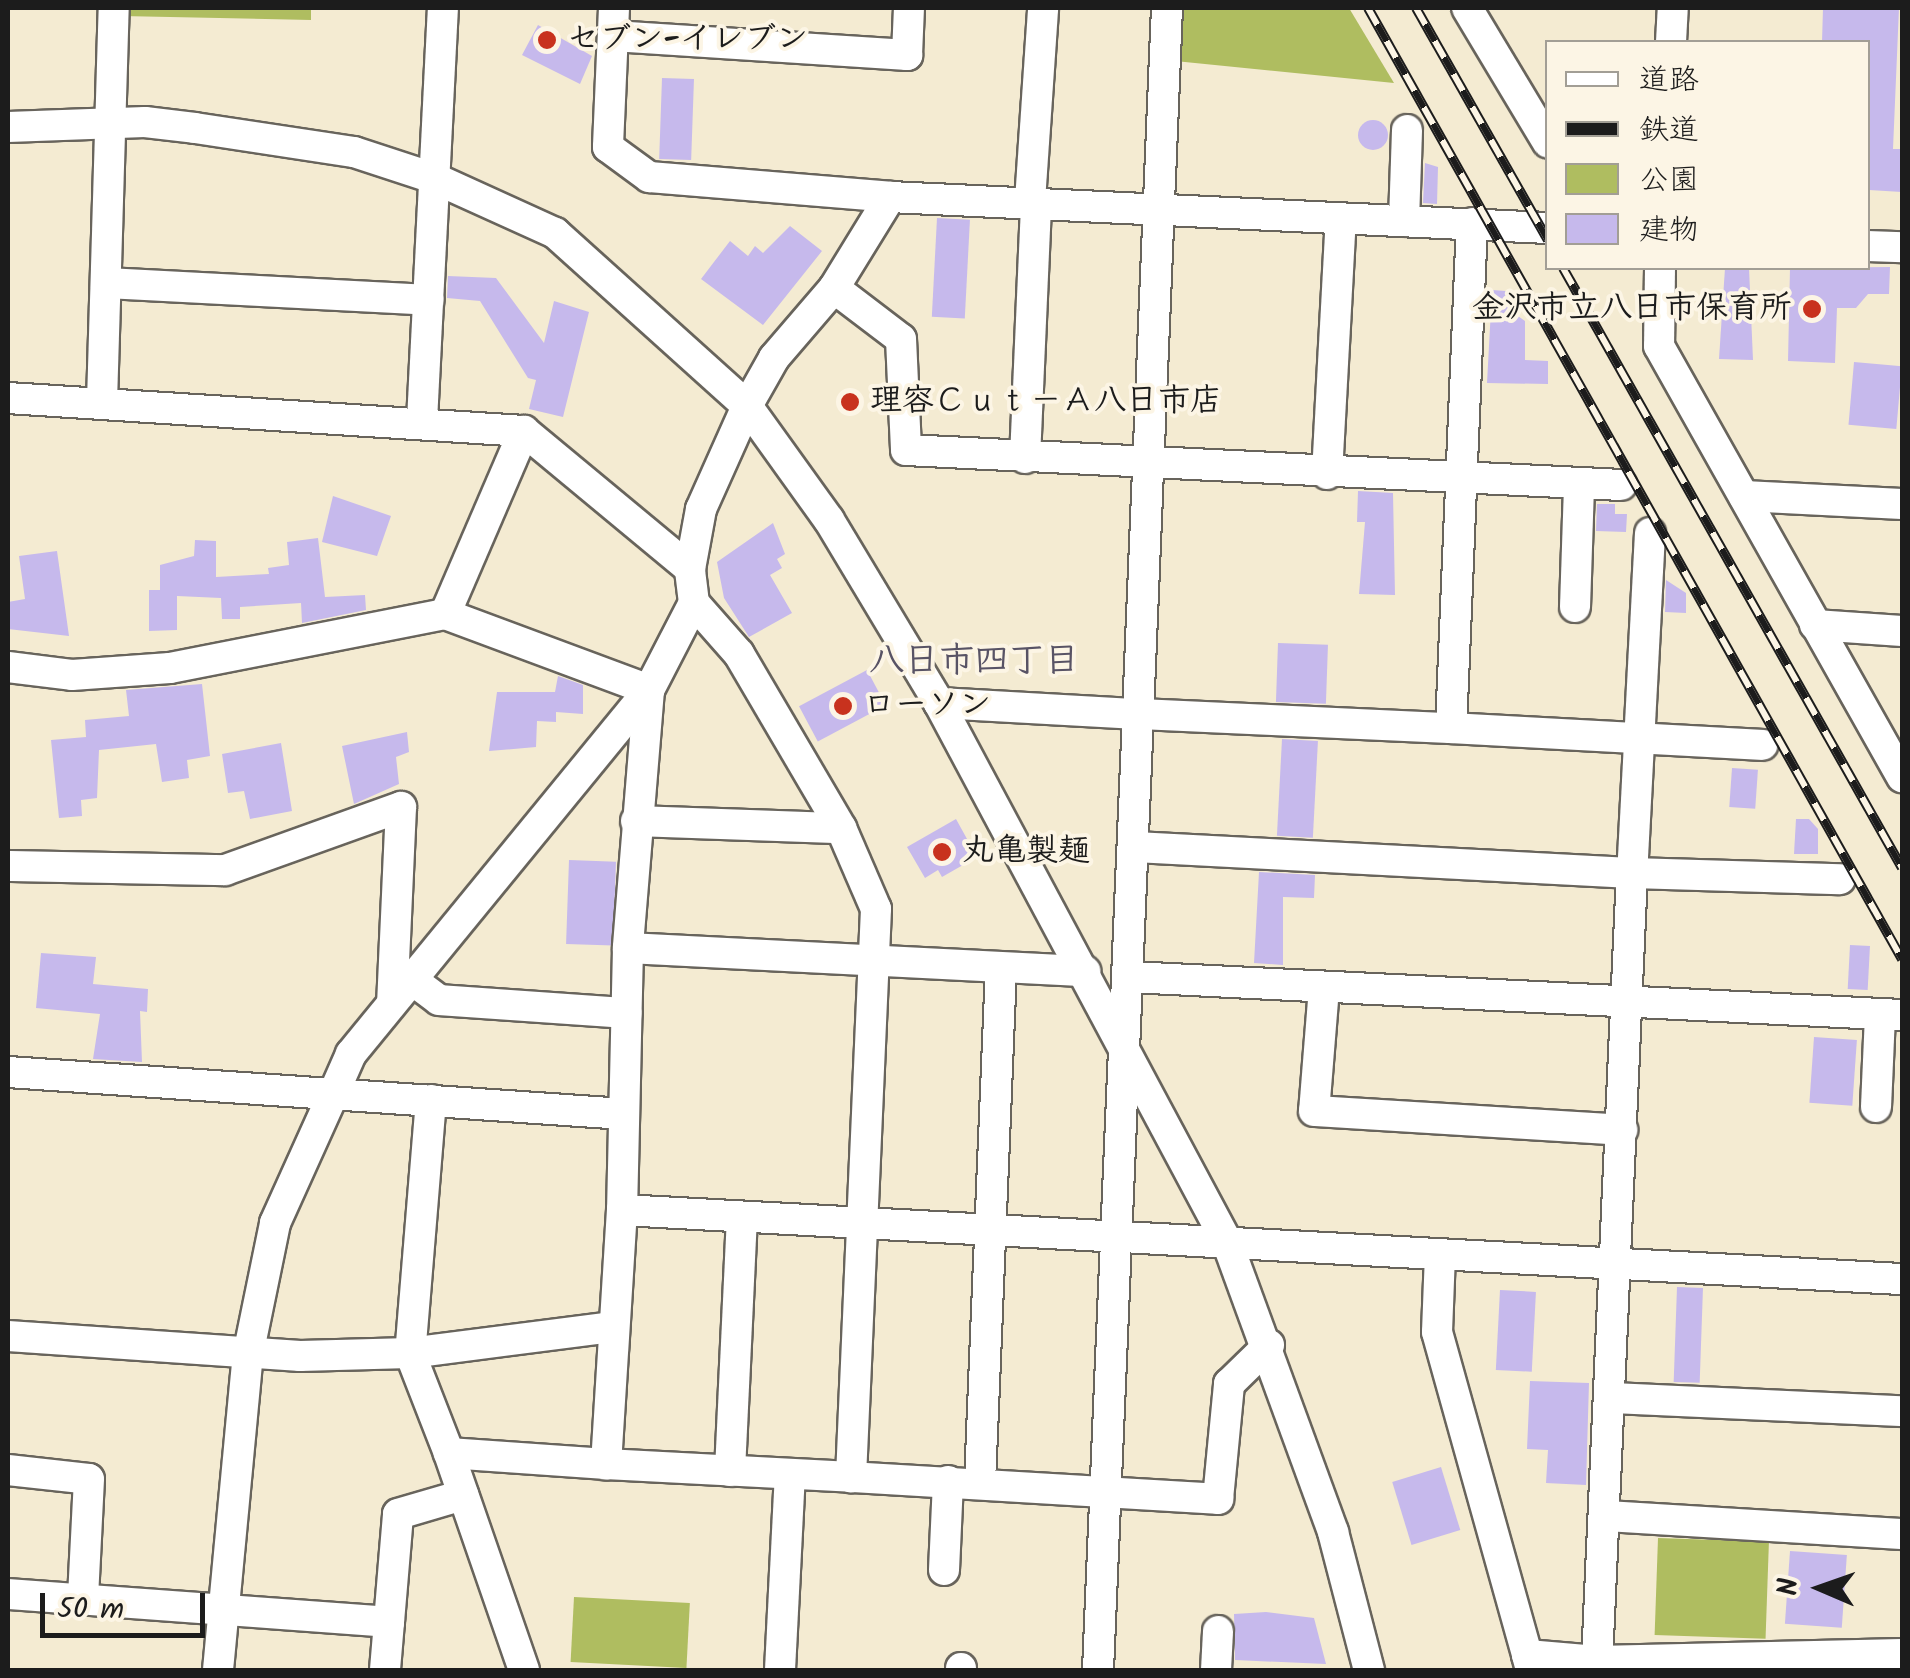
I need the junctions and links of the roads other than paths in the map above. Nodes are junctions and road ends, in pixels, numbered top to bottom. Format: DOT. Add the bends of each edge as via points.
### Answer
graph roads {
  1 [pos="114,8"];
  2 [pos="442,8"];
  3 [pos="909,8"];
  4 [pos="1042,8"];
  5 [pos="1166,8"];
  6 [pos="1467,8"];
  7 [pos="1673,8"];
  8 [pos="614,22"];
  9 [pos="1672,40"];
  10 [pos="112,122"];
  11 [pos="8,127"];
  12 [pos="1408,130"];
  13 [pos="1545,138"];
  14 [pos="436,179"];
  15 [pos="890,197"];
  16 [pos="1033,201"];
  17 [pos="1158,205"];
  18 [pos="1341,218"];
  19 [pos="1404,221"];
  20 [pos="1472,224"];
  21 [pos="1545,228"];
  22 [pos="1870,246"];
  23 [pos="1902,247"];
  24 [pos="1660,270"];
  25 [pos="107,282"];
  26 [pos="834,288"];
  27 [pos="429,300"];
  28 [pos="8,398"];
  29 [pos="102,402"];
  30 [pos="747,406"];
  31 [pos="422,420"];
  32 [pos="524,431"];
  33 [pos="1025,458"];
  34 [pos="1144,466"];
  35 [pos="1327,474"];
  36 [pos="1462,479"];
  37 [pos="1579,484"];
  38 [pos="1621,485"];
  39 [pos="1744,496"];
  40 [pos="1902,504"];
  41 [pos="1650,533"];
  42 [pos="690,569"];
  43 [pos="694,603"];
  44 [pos="1575,607"];
  45 [pos="444,614"];
  46 [pos="1815,624"];
  47 [pos="1902,630"];
  48 [pos="8,668"];
  49 [pos="650,690"];
  50 [pos="939,703"];
  51 [pos="1138,714"];
  52 [pos="1451,728"];
  53 [pos="1638,740"];
  54 [pos="1763,745"];
  55 [pos="1900,768"];
  56 [pos="636,821"];
  57 [pos="841,828"];
  58 [pos="1135,847"];
  59 [pos="8,866"];
  60 [pos="1632,873"];
  61 [pos="1840,879"];
  62 [pos="628,948"];
  63 [pos="874,960"];
  64 [pos="1001,968"];
  65 [pos="1085,972"];
  66 [pos="1130,977"];
  67 [pos="1324,988"];
  68 [pos="402,991"];
  69 [pos="1625,1002"];
  70 [pos="627,1013"];
  71 [pos="1891,1014"];
  72 [pos="1126,1046"];
  73 [pos="8,1072"];
  74 [pos="332,1097"];
  75 [pos="431,1100"];
  76 [pos="1876,1107"];
  77 [pos="624,1114"];
  78 [pos="1622,1130"];
  79 [pos="622,1210"];
  80 [pos="742,1217"];
  81 [pos="861,1222"];
  82 [pos="990,1229"];
  83 [pos="1119,1236"];
  84 [pos="1228,1242"];
  85 [pos="1440,1254"];
  86 [pos="1616,1263"];
  87 [pos="1902,1279"];
  88 [pos="613,1327"];
  89 [pos="8,1336"];
  90 [pos="1268,1345"];
  91 [pos="410,1353"];
  92 [pos="248,1354"];
  93 [pos="1611,1398"];
  94 [pos="1902,1411"];
  95 [pos="449,1453"];
  96 [pos="606,1464"];
  97 [pos="8,1470"];
  98 [pos="730,1471"];
  99 [pos="790,1474"];
  100 [pos="851,1477"];
  101 [pos="948,1481"];
  102 [pos="980,1482"];
  103 [pos="1107,1490"];
  104 [pos="463,1495"];
  105 [pos="1604,1516"];
  106 [pos="1902,1534"];
  107 [pos="944,1570"];
  108 [pos="8,1594"];
  109 [pos="82,1600"];
  110 [pos="224,1610"];
  111 [pos="389,1622"];
  112 [pos="1218,1632"];
  113 [pos="1902,1654"];
  114 [pos="1597,1661"];
  115 [pos="1529,1663"];
  116 [pos="218,1670"];
  117 [pos="385,1670"];
  118 [pos="524,1670"];
  119 [pos="780,1670"];
  120 [pos="1098,1670"];
  121 [pos="1216,1670"];
  122 [pos="1368,1670"];
  1 -- 10 [label="street"];
  2 -- 14 [label="street"];
  3 -- 8 [label="street" via="907,56"];
  4 -- 16 [label="street"];
  5 -- 17 [label="street"];
  6 -- 13 [label="street"];
  7 -- 9 [label="street"];
  8 -- 15 [label="street" via="608,147 649,177"];
  10 -- 11 [label="street"];
  10 -- 14 [label="street" via="354,152"];
  10 -- 25 [label="street"];
  12 -- 19 [label="street"];
  14 -- 27 [label="street"];
  14 -- 30 [label="street" via="555,233"];
  15 -- 16 [label="street"];
  15 -- 26 [label="street"];
  16 -- 17 [label="street"];
  16 -- 33 [label="street"];
  17 -- 18 [label="street"];
  17 -- 34 [label="street"];
  18 -- 19 [label="street"];
  18 -- 35 [label="street"];
  19 -- 20 [label="street"];
  20 -- 21 [label="street"];
  20 -- 36 [label="street"];
  22 -- 23 [label="street"];
  24 -- 39 [label="street" via="1658,346"];
  25 -- 27 [label="street"];
  25 -- 29 [label="street"];
  26 -- 30 [label="street" via="774,358"];
  26 -- 33 [label="street" via="901,339 906,450"];
  27 -- 31 [label="street"];
  28 -- 29 [label="street"];
  29 -- 31 [label="street"];
  30 -- 42 [label="street" via="701,509"];
  30 -- 50 [label="street" via="819,505"];
  31 -- 32 [label="street"];
  32 -- 42 [label="street"];
  32 -- 45 [label="street"];
  33 -- 34 [label="street"];
  34 -- 35 [label="street"];
  34 -- 51 [label="street"];
  35 -- 36 [label="street"];
  36 -- 37 [label="street"];
  36 -- 52 [label="street"];
  37 -- 38 [label="street"];
  37 -- 44 [label="street"];
  39 -- 40 [label="street"];
  39 -- 46 [label="street"];
  41 -- 53 [label="street"];
  42 -- 43 [label="street"];
  43 -- 49 [label="street"];
  43 -- 57 [label="street" via="739,654"];
  45 -- 48 [label="street" via="170,668 72,675"];
  45 -- 49 [label="street"];
  46 -- 47 [label="street"];
  46 -- 55 [label="street"];
  49 -- 56 [label="street"];
  49 -- 68 [label="street"];
  50 -- 51 [label="street"];
  50 -- 65 [label="street"];
  51 -- 52 [label="street"];
  51 -- 58 [label="street"];
  52 -- 53 [label="street"];
  53 -- 54 [label="street"];
  53 -- 60 [label="street"];
  56 -- 57 [label="street"];
  56 -- 62 [label="street"];
  57 -- 63 [label="street" via="876,909"];
  58 -- 60 [label="street"];
  58 -- 66 [label="street"];
  59 -- 68 [label="street" via="225,870 401,807"];
  60 -- 61 [label="street"];
  60 -- 69 [label="street"];
  62 -- 63 [label="street"];
  62 -- 70 [label="street"];
  63 -- 64 [label="street"];
  63 -- 81 [label="street"];
  64 -- 65 [label="street"];
  64 -- 82 [label="street"];
  65 -- 72 [label="street"];
  66 -- 67 [label="street"];
  66 -- 72 [label="street"];
  67 -- 69 [label="street"];
  67 -- 78 [label="street" via="1314,1111"];
  68 -- 70 [label="street" via="439,1000"];
  68 -- 74 [label="street" via="352,1054"];
  69 -- 71 [label="street"];
  69 -- 78 [label="street"];
  70 -- 77 [label="street"];
  71 -- 76 [label="street"];
  72 -- 83 [label="street"];
  72 -- 84 [label="street"];
  73 -- 74 [label="street"];
  74 -- 75 [label="street"];
  74 -- 92 [label="street" via="275,1223"];
  75 -- 77 [label="street"];
  75 -- 91 [label="street"];
  77 -- 79 [label="street"];
  78 -- 86 [label="street"];
  79 -- 80 [label="street"];
  79 -- 88 [label="street"];
  80 -- 81 [label="street"];
  80 -- 98 [label="street"];
  81 -- 82 [label="street"];
  81 -- 100 [label="street"];
  82 -- 83 [label="street"];
  82 -- 102 [label="street"];
  83 -- 84 [label="street"];
  83 -- 103 [label="street"];
  84 -- 85 [label="street"];
  84 -- 90 [label="street"];
  85 -- 86 [label="street"];
  85 -- 115 [label="street" via="1437,1332"];
  86 -- 87 [label="street"];
  86 -- 93 [label="street"];
  88 -- 91 [label="street"];
  88 -- 96 [label="street"];
  89 -- 92 [label="street"];
  90 -- 103 [label="street" via="1229,1384 1218,1499"];
  90 -- 122 [label="street" via="1333,1532"];
  91 -- 92 [label="street"];
  91 -- 95 [label="street"];
  92 -- 110 [label="street"];
  93 -- 94 [label="street"];
  93 -- 105 [label="street"];
  95 -- 96 [label="street"];
  95 -- 104 [label="street"];
  96 -- 98 [label="street"];
  97 -- 109 [label="street" via="89,1479"];
  98 -- 99 [label="street"];
  99 -- 100 [label="street"];
  99 -- 119 [label="street"];
  100 -- 101 [label="street"];
  101 -- 102 [label="street"];
  101 -- 107 [label="street"];
  102 -- 103 [label="street"];
  103 -- 120 [label="street"];
  104 -- 111 [label="street" via="398,1514"];
  104 -- 118 [label="street"];
  105 -- 106 [label="street"];
  105 -- 114 [label="street"];
  108 -- 109 [label="street"];
  109 -- 110 [label="street"];
  110 -- 111 [label="street"];
  110 -- 116 [label="street"];
  111 -- 117 [label="street"];
  112 -- 121 [label="street"];
  113 -- 114 [label="street"];
  114 -- 115 [label="street"];
}
